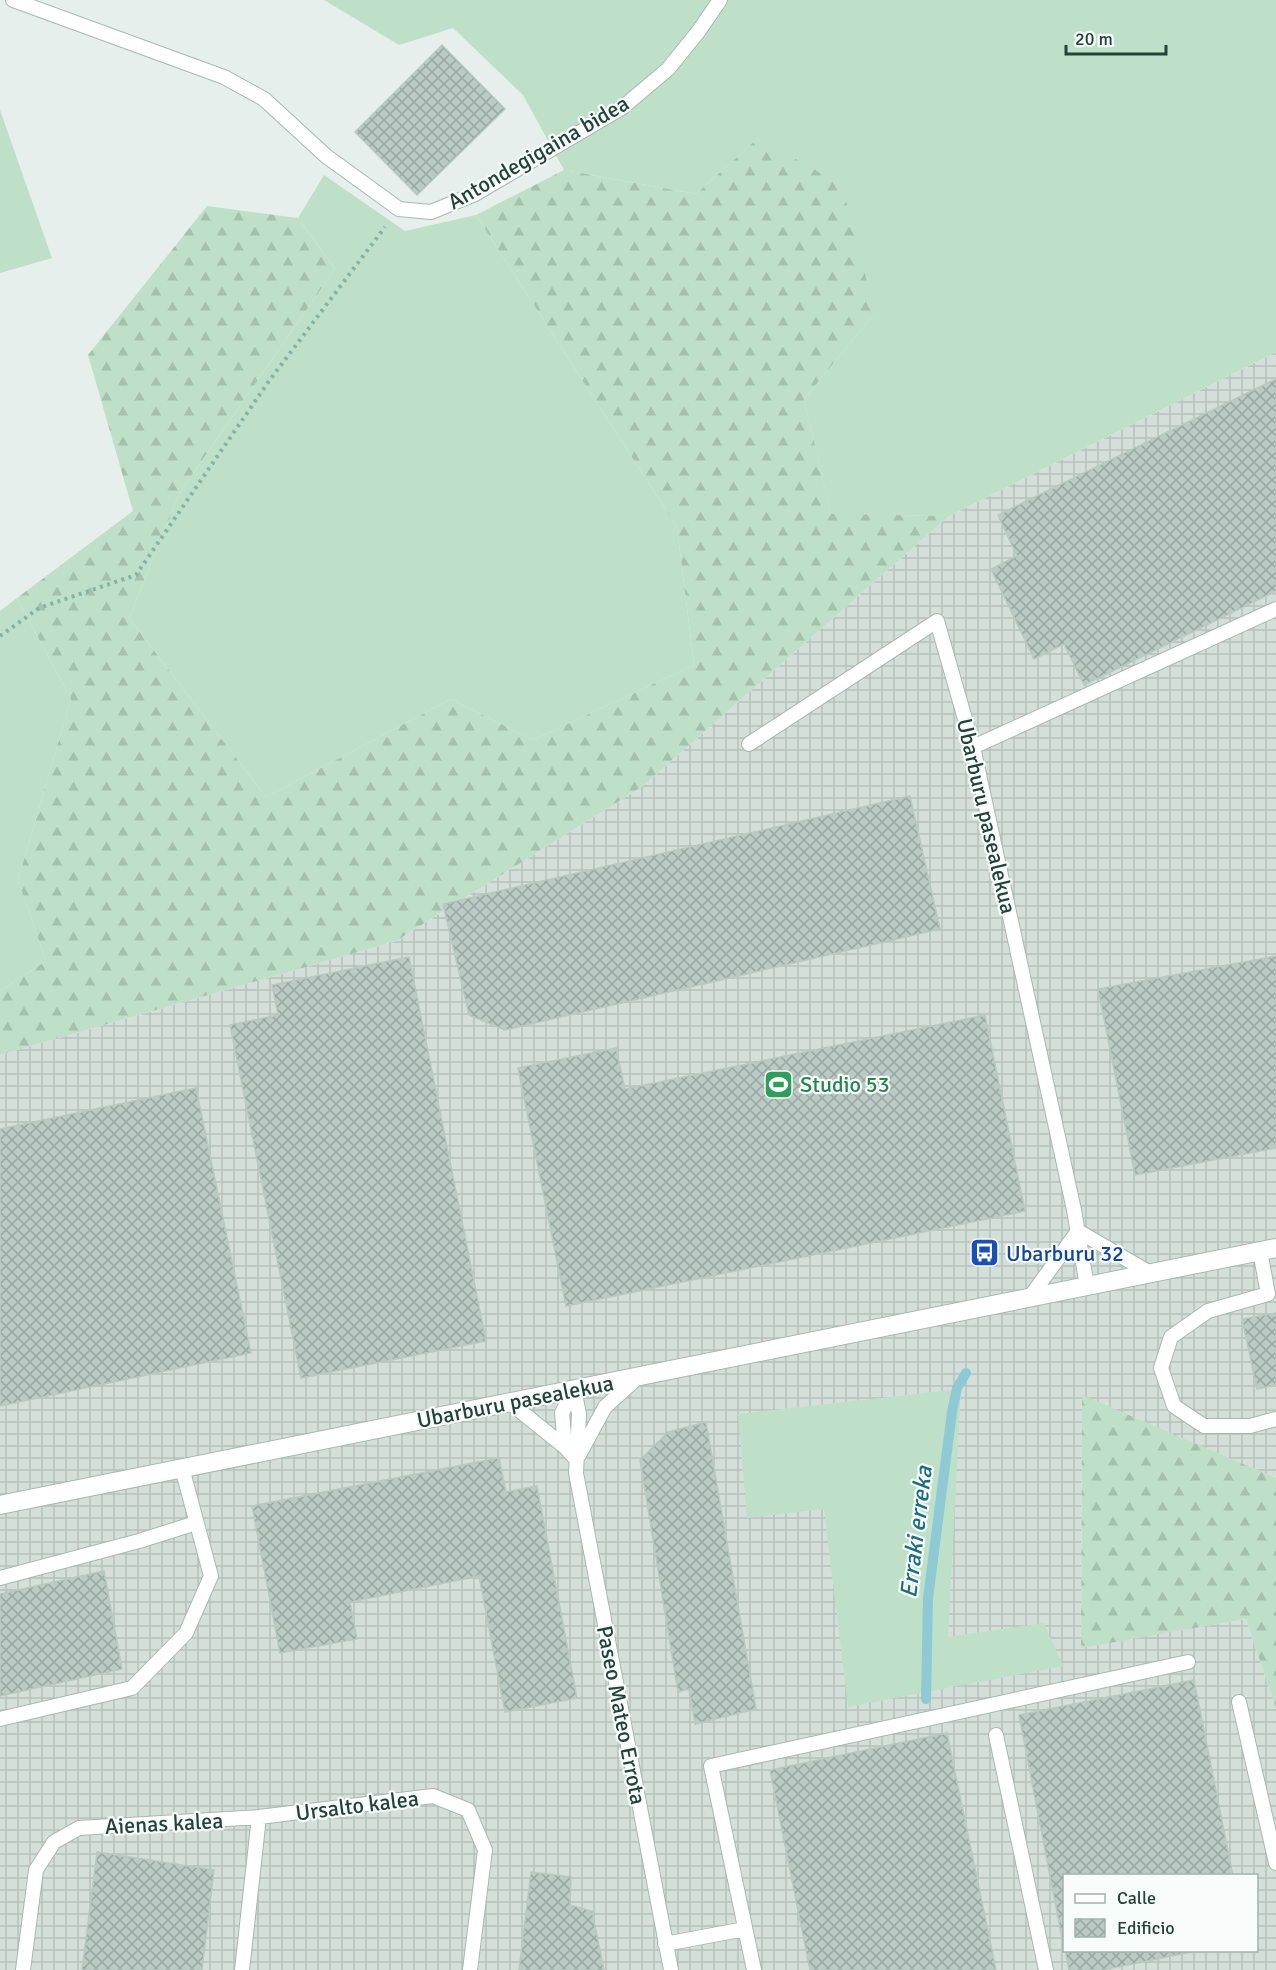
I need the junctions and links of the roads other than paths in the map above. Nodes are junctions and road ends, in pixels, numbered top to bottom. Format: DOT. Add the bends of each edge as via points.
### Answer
graph roads {
  1 [pos="12,0"];
  2 [pos="720,0"];
  3 [pos="1276,609"];
  4 [pos="749,744"];
  5 [pos="973,747"];
  6 [pos="1078,1231"];
  7 [pos="1268,1249"];
  8 [pos="1150,1273"];
  9 [pos="1087,1286"];
  10 [pos="1030,1297"];
  11 [pos="638,1376"];
  12 [pos="574,1389"];
  13 [pos="509,1402"];
  14 [pos="1276,1419"];
  15 [pos="565,1447"];
  16 [pos="576,1459"];
  17 [pos="182,1468"];
  18 [pos="0,1505"];
  19 [pos="196,1523"];
  20 [pos="0,1578"];
  21 [pos="1188,1662"];
  22 [pos="1239,1702"];
  23 [pos="0,1719"];
  24 [pos="996,1735"];
  25 [pos="259,1817"];
  26 [pos="1276,1863"];
  27 [pos="745,1929"];
  28 [pos="666,1944"];
  29 [pos="23,1970"];
  30 [pos="242,1970"];
  31 [pos="470,1970"];
  32 [pos="671,1970"];
  33 [pos="754,1970"];
  34 [pos="1047,1970"];
  1 -- 2 [label="lane, Antondegigaina bidea" via="224,77 264,99 326,156 399,209 431,212 475,194 623,107 668,69"];
  3 -- 5 [label="lane"];
  4 -- 5 [label="lane, Ubarburu pasealekua" via="937,621"];
  5 -- 6 [label="lane, Ubarburu pasealekua"];
  6 -- 8 [label="lane"];
  6 -- 9 [label="lane, Ubarburu pasealekua"];
  6 -- 10 [label="lane"];
  7 -- 8 [label="street, Ubarburu pasealekua"];
  7 -- 14 [label="lane" via="1268,1294 1208,1311 1171,1337 1161,1368 1174,1406 1204,1426 1250,1426"];
  8 -- 9 [label="street, Ubarburu pasealekua"];
  9 -- 10 [label="street, Ubarburu pasealekua"];
  10 -- 11 [label="street, Ubarburu pasealekua"];
  11 -- 12 [label="street, Ubarburu pasealekua"];
  11 -- 16 [label="lane" via="605,1407"];
  12 -- 13 [label="street, Ubarburu pasealekua"];
  12 -- 15 [label="lane" via="561,1413"];
  12 -- 16 [label="lane, Paseo Mateo Errota" via="579,1414"];
  13 -- 15 [label="lane"];
  13 -- 17 [label="street, Ubarburu pasealekua"];
  15 -- 16 [label="lane"];
  16 -- 28 [label="lane, Paseo Mateo Errota"];
  17 -- 18 [label="street, Ubarburu pasealekua"];
  17 -- 19 [label="lane"];
  19 -- 20 [label="lane"];
  19 -- 23 [label="lane" via="211,1576 186,1633 132,1688"];
  21 -- 27 [label="lane" via="711,1766"];
  22 -- 26 [label="lane"];
  24 -- 34 [label="lane"];
  25 -- 29 [label="lane, Aienas kalea" via="79,1827 54,1842 36,1870"];
  25 -- 30 [label="lane, Aienas kalea"];
  25 -- 31 [label="lane, Ursalto kalea" via="434,1796 468,1810 486,1850"];
  27 -- 28 [label="lane"];
  27 -- 33 [label="lane"];
  28 -- 32 [label="lane, Paseo Mateo Errota"];
}
